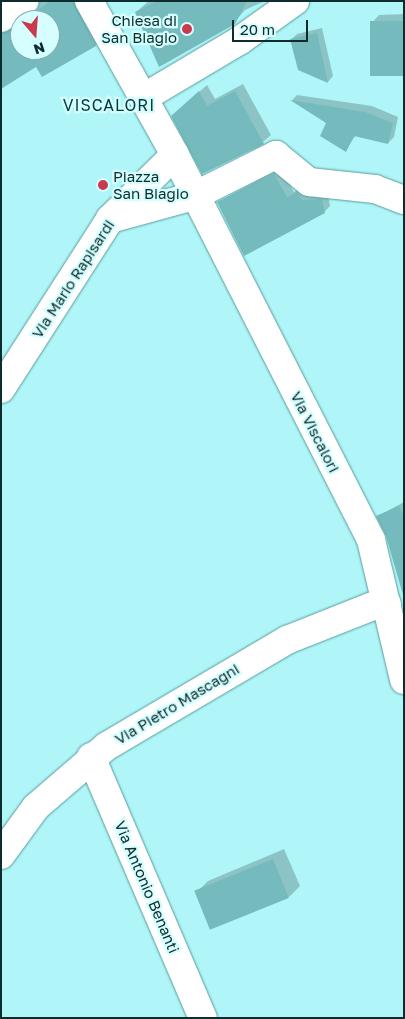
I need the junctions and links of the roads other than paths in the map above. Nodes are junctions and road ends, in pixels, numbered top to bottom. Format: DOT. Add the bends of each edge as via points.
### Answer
graph roads {
  1 [pos="24,1"];
  2 [pos="89,1"];
  3 [pos="295,1"];
  4 [pos="1,18"];
  5 [pos="143,98"];
  6 [pos="175,155"];
  7 [pos="194,196"];
  8 [pos="404,200"];
  9 [pos="110,220"];
  10 [pos="1,389"];
  11 [pos="387,604"];
  12 [pos="404,680"];
  13 [pos="90,757"];
  14 [pos="1,855"];
  15 [pos="203,1018"];
  1 -- 4 [label="street"];
  2 -- 5 [label="street, Via Viscalori"];
  3 -- 5 [label="street" via="240,42"];
  5 -- 6 [label="street, Via Viscalori"];
  6 -- 7 [label="street, Via Viscalori"];
  6 -- 9 [label="street, Via Mario Rapisardi"];
  7 -- 8 [label="street" via="276,155 308,182 375,189"];
  7 -- 9 [label="street"];
  7 -- 11 [label="street, Via Viscalori" via="371,540"];
  9 -- 10 [label="street, Via Mario Rapisardi"];
  11 -- 12 [label="street, Via Viscalori"];
  11 -- 13 [label="street, Via Pietro Mascagni" via="373,606 287,640"];
  13 -- 14 [label="street, Via Pietro Mascagni" via="36,807"];
  13 -- 15 [label="street, Via Antonio Benanti"];
}
